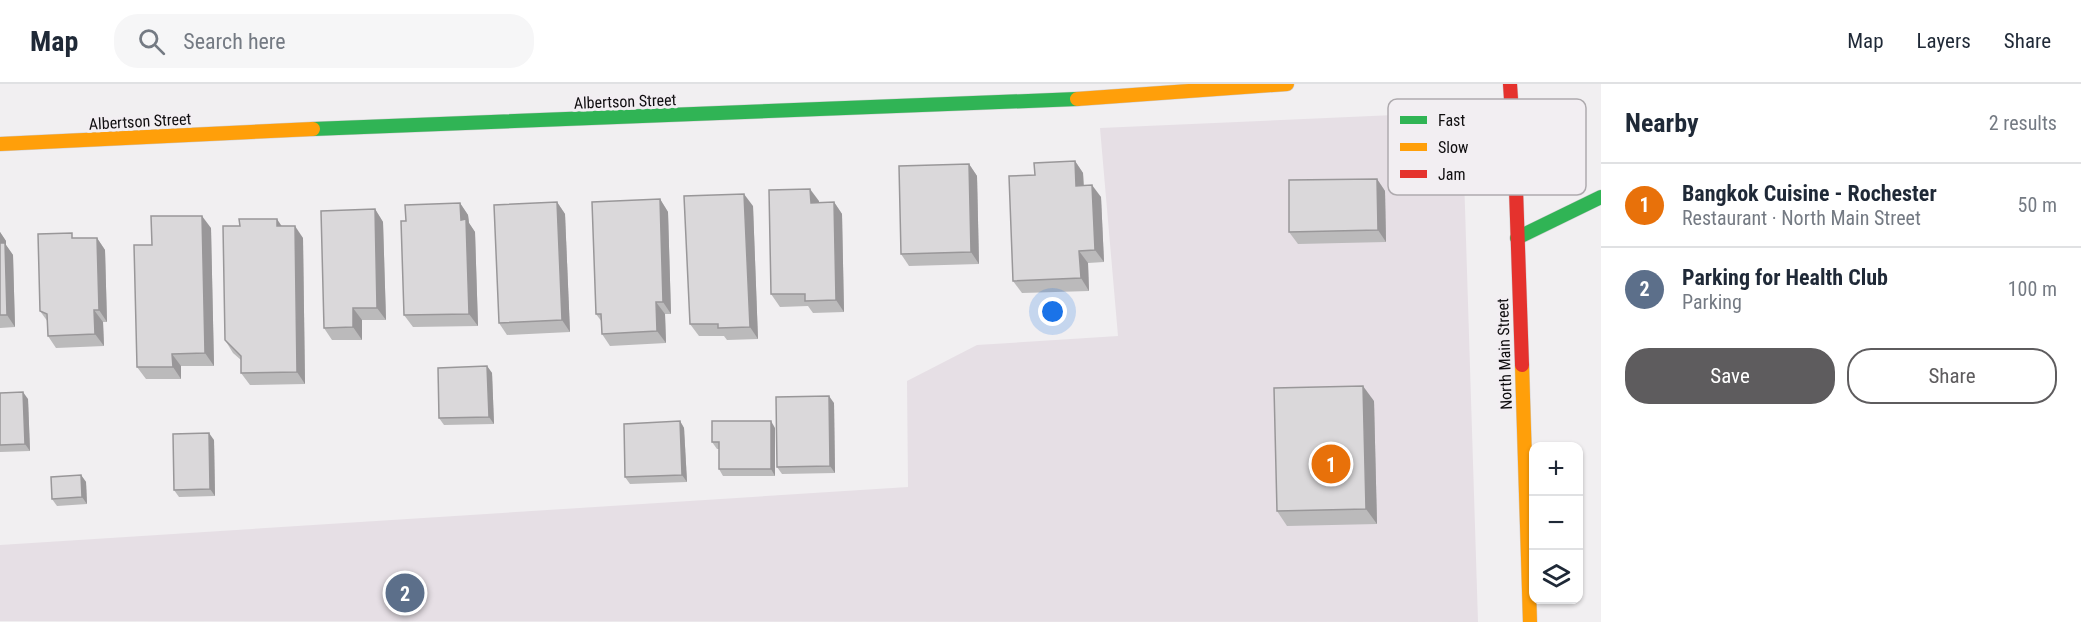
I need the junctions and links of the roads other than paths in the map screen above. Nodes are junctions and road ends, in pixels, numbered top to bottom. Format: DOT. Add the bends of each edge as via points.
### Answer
graph roads {
  1 [pos="1287,84"];
  2 [pos="1510,84"];
  3 [pos="1511,99"];
  4 [pos="0,144"];
  5 [pos="1515,195"];
  6 [pos="1601,197"];
  7 [pos="1517,238"];
  8 [pos="1530,622"];
  1 -- 4 [label="street, Albertson Street" via="1095,98"];
  2 -- 3 [label="street, North Main Street"];
  5 -- 7 [label="street, North Main Street"];
  6 -- 7 [label="street"];
  7 -- 8 [label="street, North Main Street"];
}
